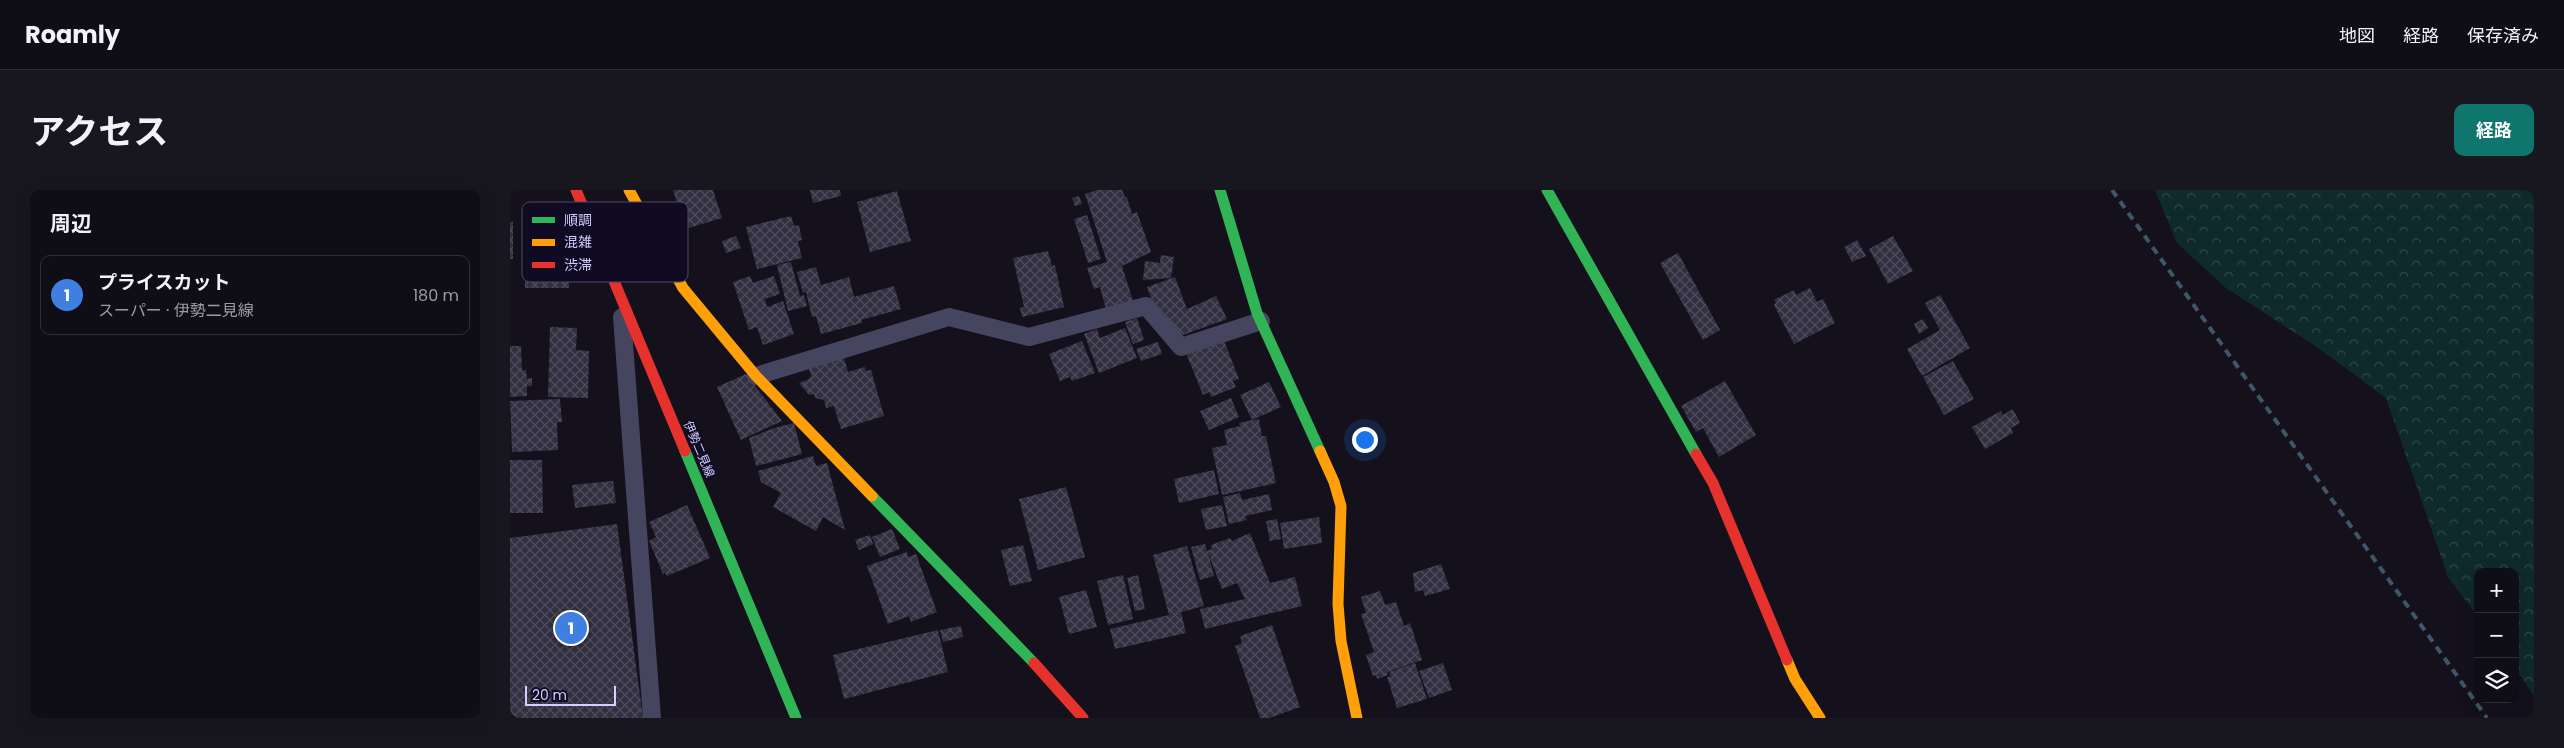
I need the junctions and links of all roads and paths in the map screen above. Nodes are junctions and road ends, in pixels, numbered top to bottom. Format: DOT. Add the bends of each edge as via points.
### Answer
graph roads {
  1 [pos="576,190"];
  2 [pos="629,190"];
  3 [pos="1220,190"];
  4 [pos="1547,190"];
  5 [pos="581,202"];
  6 [pos="635,202"];
  7 [pos="614,282"];
  8 [pos="679,282"];
  9 [pos="620,296"];
  10 [pos="1261,321"];
  11 [pos="756,376"];
  12 [pos="652,718"];
  13 [pos="796,718"];
  14 [pos="1083,718"];
  15 [pos="1357,718"];
  16 [pos="1820,718"];
  1 -- 5 [label="street, 伊勢二見線"];
  2 -- 6 [label="street"];
  3 -- 10 [label="street"];
  4 -- 16 [label="street" via="1713,483 1794,679"];
  7 -- 9 [label="street, 伊勢二見線"];
  8 -- 11 [label="street"];
  9 -- 12 [label="lane"];
  9 -- 13 [label="street, 伊勢二見線"];
  10 -- 11 [label="lane" via="1180,347 1146,306 1029,337 949,317"];
  10 -- 15 [label="street" via="1334,482 1341,506 1338,604 1341,641"];
  11 -- 14 [label="street" via="1010,638"];
}
